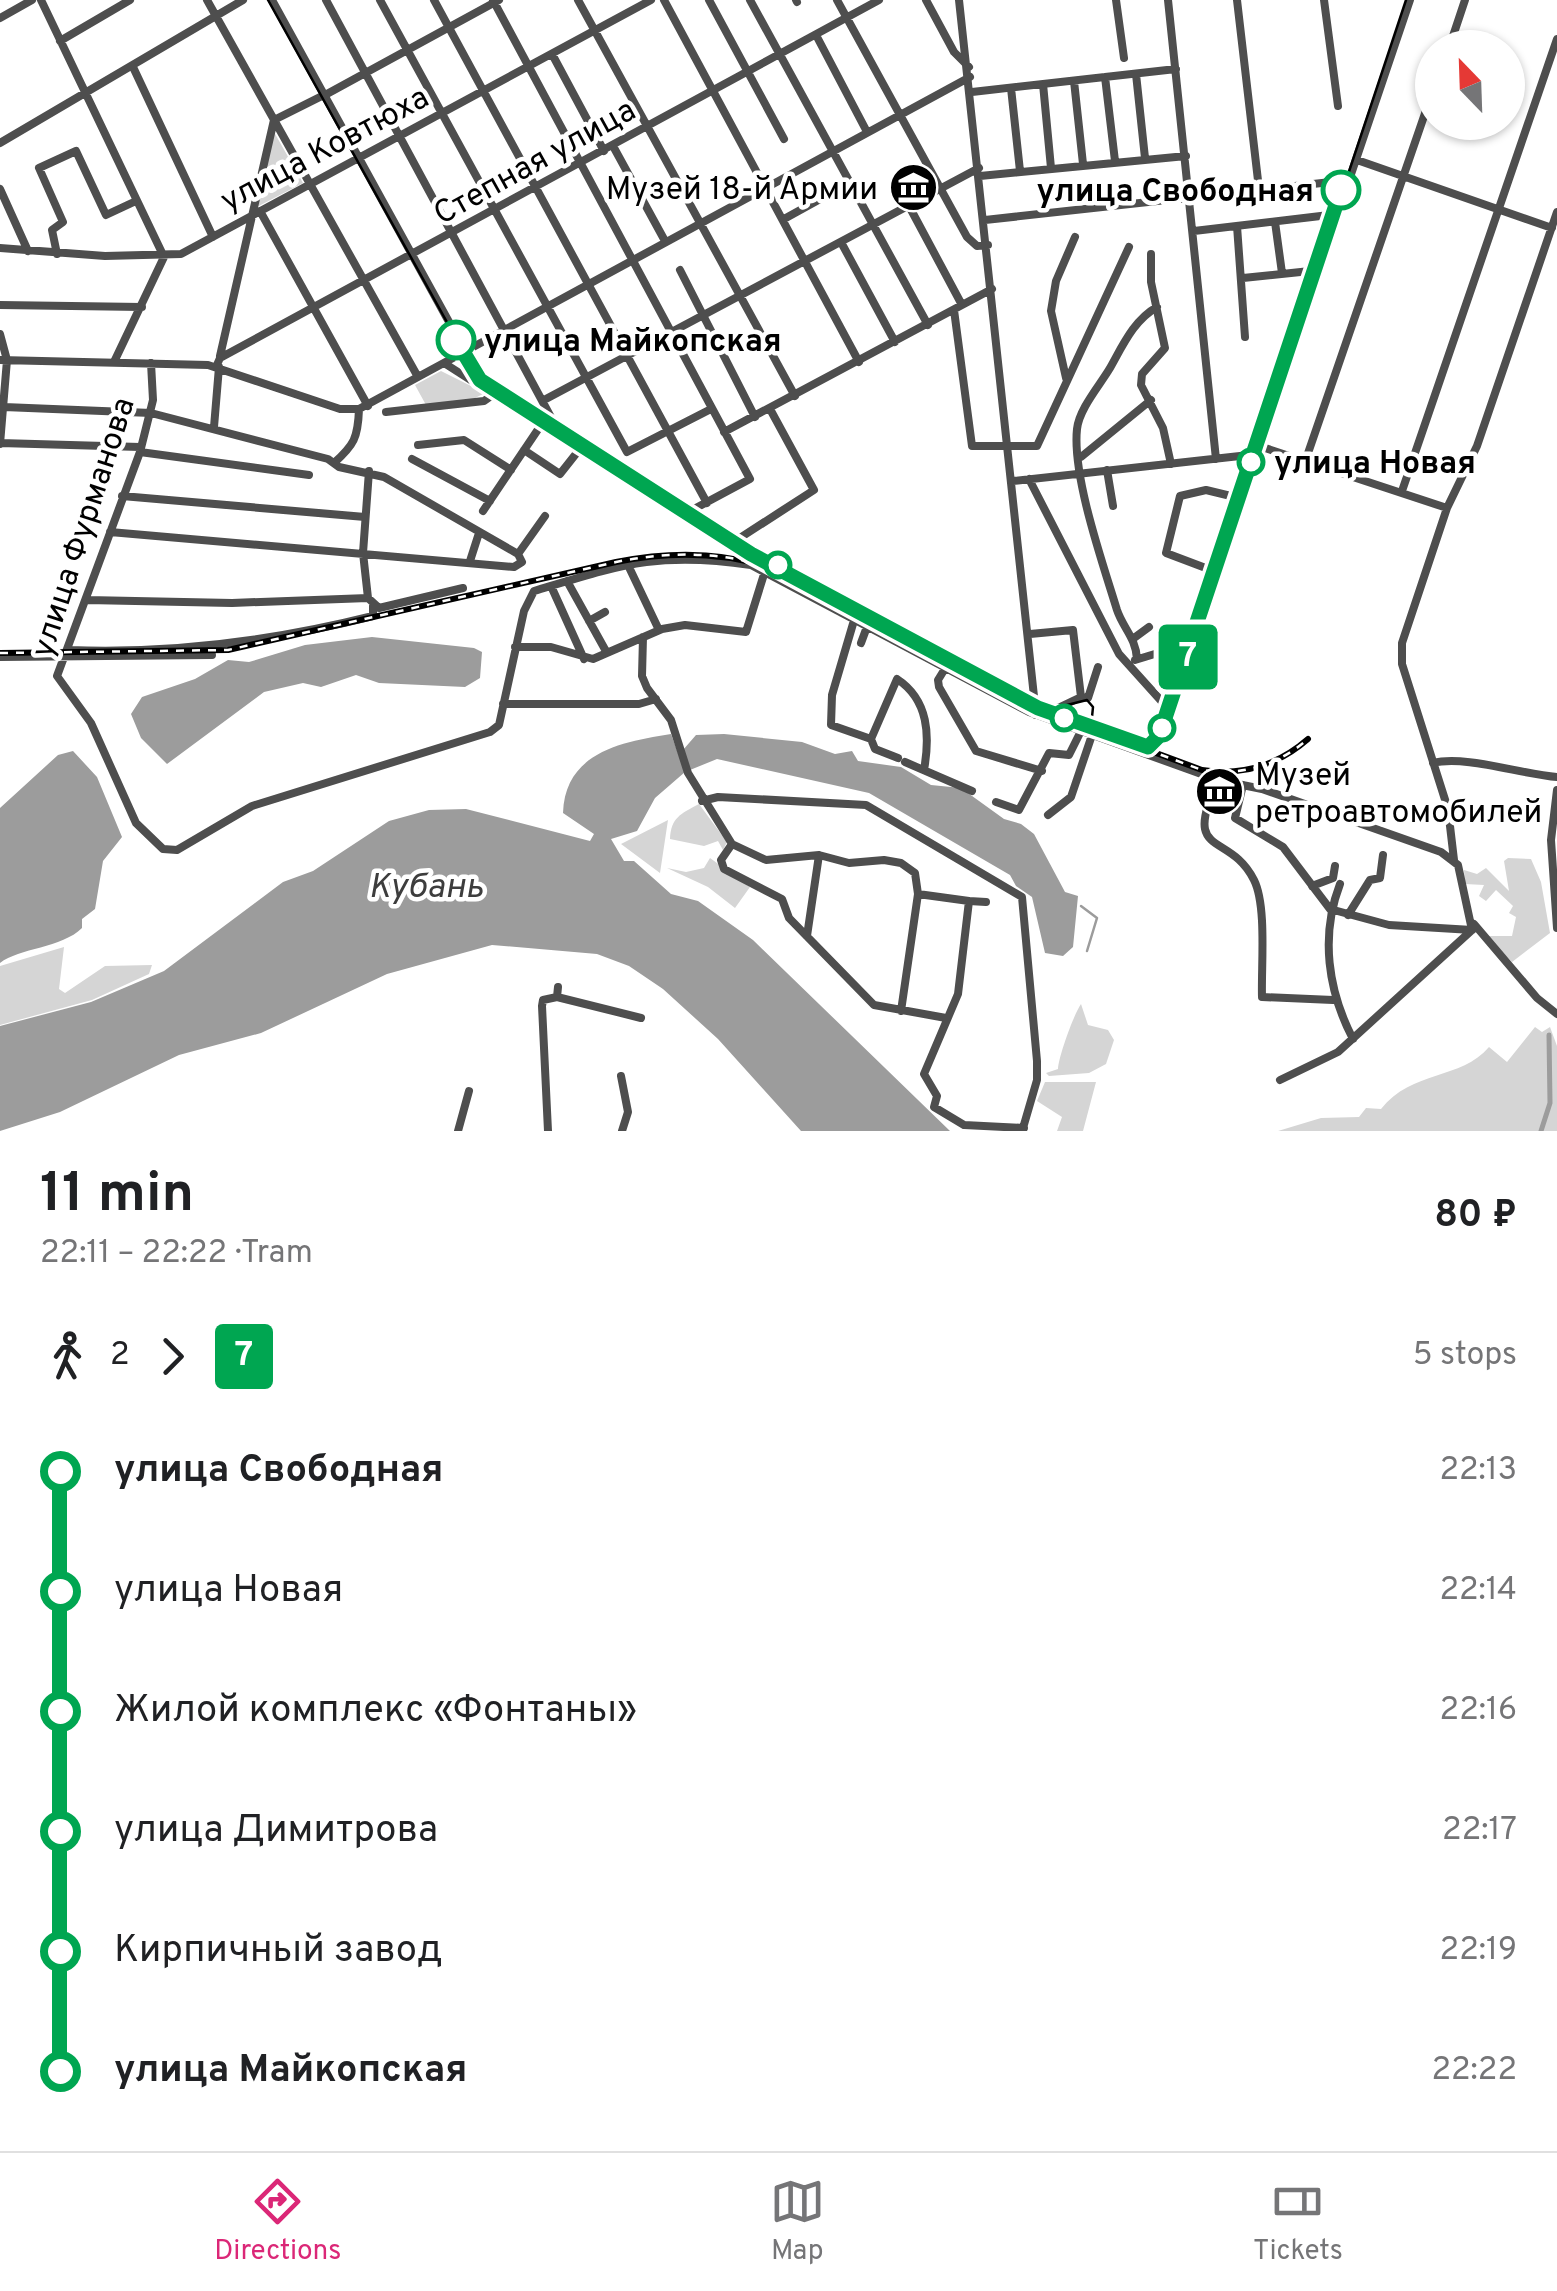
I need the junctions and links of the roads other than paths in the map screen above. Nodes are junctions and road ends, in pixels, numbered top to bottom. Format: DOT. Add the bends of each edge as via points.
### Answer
graph roads {
  1 [pos="32,0"];
  2 [pos="41,0"];
  3 [pos="130,0"];
  4 [pos="206,0"];
  5 [pos="243,0"];
  6 [pos="272,0"];
  7 [pos="326,0"];
  8 [pos="380,0"];
  9 [pos="434,0"];
  10 [pos="578,0"];
  11 [pos="650,0"];
  12 [pos="664,0"];
  13 [pos="709,0"];
  14 [pos="750,0"];
  15 [pos="837,0"];
  16 [pos="879,0"];
  17 [pos="926,0"];
  18 [pos="960,0"];
  19 [pos="1116,0"];
  20 [pos="1168,0"];
  21 [pos="1237,0"];
  22 [pos="1324,0"];
  23 [pos="1410,0"];
  24 [pos="1465,0"];
  25 [pos="496,1"];
  26 [pos="216,17"];
  27 [pos="0,18"];
  28 [pos="847,18"];
  29 [pos="450,28"];
  30 [pos="1454,30"];
  31 [pos="595,31"];
  32 [pos="816,34"];
  33 [pos="1557,39"];
  34 [pos="60,41"];
  35 [pos="408,50"];
  36 [pos="552,54"];
  37 [pos="780,54"];
  38 [pos="1124,58"];
  39 [pos="133,66"];
  40 [pos="526,67"];
  41 [pos="1176,69"];
  42 [pos="748,72"];
  43 [pos="969,72"];
  44 [pos="366,73"];
  45 [pos="1136,74"];
  46 [pos="1104,77"];
  47 [pos="1074,81"];
  48 [pos="1043,84"];
  49 [pos="1011,88"];
  50 [pos="484,90"];
  51 [pos="713,92"];
  52 [pos="972,92"];
  53 [pos="86,95"];
  54 [pos="322,96"];
  55 [pos="1338,106"];
  56 [pos="900,112"];
  57 [pos="443,113"];
  58 [pos="274,120"];
  59 [pos="647,127"];
  60 [pos="866,130"];
  61 [pos="400,136"];
  62 [pos="784,138"];
  63 [pos="1415,140"];
  64 [pos="0,143"];
  65 [pos="614,146"];
  66 [pos="832,149"];
  67 [pos="604,151"];
  68 [pos="1186,156"];
  69 [pos="360,158"];
  70 [pos="1145,158"];
  71 [pos="1356,160"];
  72 [pos="1116,161"];
  73 [pos="1083,164"];
  74 [pos="578,165"];
  75 [pos="1051,168"];
  76 [pos="1020,171"];
  77 [pos="980,172"];
  78 [pos="1402,176"];
  79 [pos="1344,180"];
  80 [pos="851,182"];
  81 [pos="311,186"];
  82 [pos="539,186"];
  83 [pos="766,186"];
  84 [pos="941,188"];
  85 [pos="0,190"];
  86 [pos="1258,190"];
  87 [pos="1190,196"];
  88 [pos="136,201"];
  89 [pos="910,206"];
  90 [pos="1496,208"];
  91 [pos="496,210"];
  92 [pos="260,211"];
  93 [pos="1557,212"];
  94 [pos="251,216"];
  95 [pos="1329,216"];
  96 [pos="784,219"];
  97 [pos="985,220"];
  98 [pos="1275,222"];
  99 [pos="698,224"];
  100 [pos="875,226"];
  101 [pos="1236,226"];
  102 [pos="1552,228"];
  103 [pos="1194,231"];
  104 [pos="453,233"];
  105 [pos="213,237"];
  106 [pos="1076,238"];
  107 [pos="664,241"];
  108 [pos="842,244"];
  109 [pos="988,244"];
  110 [pos="1129,247"];
  111 [pos="0,248"];
  112 [pos="28,251"];
  113 [pos="57,254"];
  114 [pos="1151,254"];
  115 [pos="413,255"];
  116 [pos="164,258"];
  117 [pos="631,260"];
  118 [pos="806,262"];
  119 [pos="680,270"];
  120 [pos="1310,270"];
  121 [pos="1282,273"];
  122 [pos="1243,278"];
  123 [pos="364,282"];
  124 [pos="588,284"];
  125 [pos="1305,284"];
  126 [pos="992,289"];
  127 [pos="739,299"];
  128 [pos="0,304"];
  129 [pos="546,306"];
  130 [pos="142,307"];
  131 [pos="958,308"];
  132 [pos="1157,308"];
  133 [pos="314,309"];
  134 [pos="705,316"];
  135 [pos="928,325"];
  136 [pos="504,329"];
  137 [pos="0,334"];
  138 [pos="671,334"];
  139 [pos="1245,336"];
  140 [pos="895,342"];
  141 [pos="464,351"];
  142 [pos="220,356"];
  143 [pos="629,356"];
  144 [pos="3,360"];
  145 [pos="114,362"];
  146 [pos="859,362"];
  147 [pos="151,363"];
  148 [pos="444,363"];
  149 [pos="217,367"];
  150 [pos="476,371"];
  151 [pos="418,377"];
  152 [pos="1066,378"];
  153 [pos="586,380"];
  154 [pos="494,394"];
  155 [pos="795,396"];
  156 [pos="544,400"];
  157 [pos="1151,400"];
  158 [pos="2,405"];
  159 [pos="363,408"];
  160 [pos="711,409"];
  161 [pos="770,409"];
  162 [pos="386,412"];
  163 [pos="151,413"];
  164 [pos="755,416"];
  165 [pos="553,421"];
  166 [pos="541,425"];
  167 [pos="214,427"];
  168 [pos="669,431"];
  169 [pos="724,432"];
  170 [pos="0,444"];
  171 [pos="1008,446"];
  172 [pos="1259,446"];
  173 [pos="140,450"];
  174 [pos="524,450"];
  175 [pos="580,450"];
  176 [pos="300,452"];
  177 [pos="1249,455"];
  178 [pos="1081,457"];
  179 [pos="412,459"];
  180 [pos="1216,459"];
  181 [pos="1306,459"];
  182 [pos="334,463"];
  183 [pos="426,464"];
  184 [pos="1171,464"];
  185 [pos="510,470"];
  186 [pos="1107,470"];
  187 [pos="370,471"];
  188 [pos="295,473"];
  189 [pos="1081,473"];
  190 [pos="309,475"];
  191 [pos="1028,480"];
  192 [pos="1013,481"];
  193 [pos="1402,492"];
  194 [pos="122,496"];
  195 [pos="1235,497"];
  196 [pos="490,501"];
  197 [pos="706,503"];
  198 [pos="1113,506"];
  199 [pos="1448,506"];
  200 [pos="694,509"];
  201 [pos="483,511"];
  202 [pos="545,516"];
  203 [pos="365,517"];
  204 [pos="110,532"];
  205 [pos="479,533"];
  206 [pos="730,545"];
  207 [pos="362,553"];
  208 [pos="518,554"];
  209 [pos="470,561"];
  210 [pos="627,563"];
  211 [pos="752,565"];
  212 [pos="1211,570"];
  213 [pos="765,572"];
  214 [pos="567,581"];
  215 [pos="551,586"];
  216 [pos="463,588"];
  217 [pos="87,600"];
  218 [pos="370,602"];
  219 [pos="605,612"];
  220 [pos="854,617"];
  221 [pos="589,621"];
  222 [pos="868,624"];
  223 [pos="1149,627"];
  224 [pos="658,630"];
  225 [pos="1030,634"];
  226 [pos="643,637"];
  227 [pos="1134,638"];
  228 [pos="861,642"];
  229 [pos="515,647"];
  230 [pos="606,654"];
  231 [pos="1158,654"];
  232 [pos="67,655"];
  233 [pos="212,655"];
  234 [pos="0,658"];
  235 [pos="584,659"];
  236 [pos="1137,659"];
  237 [pos="1126,662"];
  238 [pos="946,667"];
  239 [pos="1098,667"];
  240 [pos="1080,697"];
  241 [pos="656,699"];
  242 [pos="504,704"];
  243 [pos="1039,704"];
  244 [pos="1036,714"];
  245 [pos="1081,731"];
  246 [pos="1092,734"];
  247 [pos="871,740"];
  248 [pos="1433,763"];
  249 [pos="924,770"];
  250 [pos="1042,772"];
  251 [pos="1557,777"];
  252 [pos="1218,780"];
  253 [pos="1243,786"];
  254 [pos="1557,790"];
  255 [pos="972,791"];
  256 [pos="702,801"];
  257 [pos="996,802"];
  258 [pos="1048,815"];
  259 [pos="732,844"];
  260 [pos="818,855"];
  261 [pos="1383,855"];
  262 [pos="1454,860"];
  263 [pos="1334,866"];
  264 [pos="1340,884"];
  265 [pos="1312,886"];
  266 [pos="918,894"];
  267 [pos="970,900"];
  268 [pos="986,902"];
  269 [pos="1330,909"];
  270 [pos="1348,916"];
  271 [pos="1473,927"];
  272 [pos="1557,928"];
  273 [pos="807,936"];
  274 [pos="1333,1000"];
  275 [pos="902,1011"];
  276 [pos="1557,1014"];
  277 [pos="642,1018"];
  278 [pos="946,1018"];
  279 [pos="1353,1039"];
  280 [pos="621,1076"];
  281 [pos="1280,1080"];
  282 [pos="469,1091"];
  283 [pos="458,1131"];
  284 [pos="548,1131"];
  285 [pos="622,1131"];
  1 -- 27 [label="street"];
  2 -- 34 [label="street"];
  3 -- 34 [label="street"];
  4 -- 26 [label="street"];
  5 -- 26 [label="street"];
  6 -- 54 [label="street"];
  7 -- 44 [label="street"];
  8 -- 35 [label="street"];
  9 -- 29 [label="street"];
  10 -- 31 [label="street"];
  11 -- 31 [label="street, улица Ковтюха"];
  12 -- 51 [label="street"];
  13 -- 42 [label="street"];
  14 -- 37 [label="street"];
  15 -- 28 [label="street"];
  16 -- 28 [label="street, Степная улица"];
  17 -- 43 [label="street"];
  18 -- 43 [label="street"];
  19 -- 38 [label="street"];
  20 -- 41 [label="street"];
  21 -- 86 [label="street"];
  22 -- 55 [label="street"];
  23 -- 71 [label="street"];
  24 -- 30 [label="street"];
  25 -- 29 [label="street"];
  25 -- 40 [label="street"];
  26 -- 39 [label="street"];
  26 -- 58 [label="street"];
  28 -- 32 [label="street, Степная улица"];
  28 -- 56 [label="street"];
  29 -- 35 [label="street"];
  29 -- 50 [label="street"];
  31 -- 36 [label="street, улица Ковтюха"];
  31 -- 59 [label="street"];
  32 -- 37 [label="street, Степная улица"];
  32 -- 60 [label="street"];
  33 -- 90 [label="street"];
  34 -- 53 [label="street"];
  35 -- 44 [label="street"];
  35 -- 57 [label="street"];
  36 -- 40 [label="street, улица Ковтюха"];
  36 -- 67 [label="street"];
  37 -- 42 [label="street, Степная улица"];
  37 -- 66 [label="street"];
  39 -- 53 [label="street"];
  39 -- 105 [label="street"];
  40 -- 50 [label="street, улица Ковтюха"];
  40 -- 74 [label="street"];
  41 -- 45 [label="street"];
  41 -- 68 [label="street"];
  42 -- 51 [label="street, Степная улица"];
  42 -- 62 [label="street"];
  43 -- 52 [label="street"];
  43 -- 56 [label="street"];
  44 -- 54 [label="street"];
  44 -- 61 [label="street"];
  45 -- 46 [label="street"];
  45 -- 70 [label="street"];
  46 -- 47 [label="street"];
  46 -- 72 [label="street"];
  47 -- 48 [label="street"];
  47 -- 73 [label="street"];
  48 -- 49 [label="street"];
  48 -- 75 [label="street"];
  49 -- 52 [label="street"];
  49 -- 76 [label="street"];
  50 -- 57 [label="street, улица Ковтюха"];
  50 -- 82 [label="street"];
  51 -- 59 [label="street, Степная улица"];
  51 -- 83 [label="street"];
  52 -- 77 [label="street"];
  53 -- 64 [label="street"];
  53 -- 88 [label="street"];
  54 -- 58 [label="street"];
  54 -- 69 [label="street"];
  56 -- 60 [label="street"];
  56 -- 84 [label="street"];
  57 -- 61 [label="street, улица Ковтюха"];
  57 -- 91 [label="street"];
  58 -- 81 [label="street"];
  58 -- 94 [label="street"];
  59 -- 65 [label="street, Степная улица"];
  59 -- 99 [label="street"];
  60 -- 66 [label="street"];
  61 -- 69 [label="street, улица Ковтюха"];
  61 -- 104 [label="street"];
  63 -- 78 [label="street"];
  65 -- 67 [label="street, Степная улица"];
  65 -- 107 [label="street"];
  66 -- 80 [label="street"];
  66 -- 83 [label="street"];
  67 -- 74 [label="street, Степная улица"];
  68 -- 70 [label="street"];
  68 -- 87 [label="street"];
  69 -- 81 [label="street, улица Ковтюха"];
  69 -- 115 [label="street"];
  70 -- 72 [label="street"];
  71 -- 78 [label="street"];
  71 -- 79 [label="street"];
  72 -- 73 [label="street"];
  73 -- 75 [label="street"];
  74 -- 82 [label="street, Степная улица"];
  74 -- 117 [label="street"];
  75 -- 76 [label="street"];
  76 -- 77 [label="street"];
  77 -- 84 [label="street"];
  77 -- 97 [label="street"];
  78 -- 90 [label="street"];
  78 -- 181 [label="street"];
  79 -- 86 [label="street"];
  79 -- 95 [label="street"];
  79 -- 172 [label="street"];
  80 -- 96 [label="street"];
  80 -- 100 [label="street"];
  81 -- 92 [label="street, улица Ковтюха"];
  81 -- 123 [label="street"];
  82 -- 91 [label="street, Степная улица"];
  82 -- 124 [label="street"];
  83 -- 96 [label="street"];
  83 -- 99 [label="street"];
  84 -- 89 [label="street"];
  84 -- 109 [label="street" via="970,242"];
  85 -- 112 [label="street"];
  86 -- 87 [label="street"];
  87 -- 97 [label="street"];
  87 -- 103 [label="street"];
  88 -- 113 [label="street" via="106,215 76,151 39,168 63,222 52,230"];
  88 -- 116 [label="street"];
  89 -- 100 [label="street"];
  89 -- 131 [label="street"];
  90 -- 102 [label="street"];
  90 -- 193 [label="street"];
  91 -- 104 [label="street, Степная улица"];
  91 -- 129 [label="street"];
  92 -- 94 [label="street, улица Ковтюха"];
  92 -- 133 [label="street"];
  93 -- 102 [label="street"];
  94 -- 105 [label="street, улица Ковтюха"];
  94 -- 142 [label="street"];
  95 -- 98 [label="street"];
  95 -- 120 [label="street"];
  96 -- 118 [label="street"];
  97 -- 109 [label="street"];
  98 -- 101 [label="street"];
  98 -- 121 [label="street"];
  99 -- 107 [label="street"];
  99 -- 127 [label="street"];
  100 -- 108 [label="street"];
  100 -- 135 [label="street"];
  101 -- 103 [label="street"];
  101 -- 122 [label="street"];
  102 -- 199 [label="street" via="1477,446"];
  103 -- 180 [label="street"];
  104 -- 115 [label="street, Степная улица"];
  104 -- 136 [label="street"];
  105 -- 116 [label="street, улица Ковтюха"];
  106 -- 152 [label="street" via="1051,311"];
  107 -- 117 [label="street"];
  108 -- 118 [label="street"];
  108 -- 140 [label="street"];
  109 -- 126 [label="street"];
  110 -- 152 [label="street"];
  111 -- 112 [label="street, улица Ковтюха"];
  112 -- 113 [label="street, улица Ковтюха"];
  113 -- 116 [label="street, улица Ковтюха"];
  114 -- 132 [label="street"];
  115 -- 123 [label="street, Степная улица"];
  115 -- 141 [label="street"];
  116 -- 130 [label="street, улица Фурманова"];
  117 -- 124 [label="street"];
  117 -- 138 [label="street"];
  118 -- 127 [label="street"];
  118 -- 146 [label="street"];
  119 -- 134 [label="street"];
  120 -- 121 [label="street"];
  120 -- 125 [label="street"];
  121 -- 122 [label="street"];
  122 -- 139 [label="street"];
  123 -- 133 [label="street, Степная улица"];
  123 -- 151 [label="street"];
  124 -- 129 [label="street"];
  124 -- 143 [label="street"];
  126 -- 131 [label="street"];
  126 -- 171 [label="street"];
  127 -- 134 [label="street"];
  127 -- 155 [label="street"];
  128 -- 130 [label="street"];
  129 -- 136 [label="street"];
  129 -- 153 [label="street"];
  130 -- 145 [label="street, улица Фурманова"];
  131 -- 135 [label="street"];
  131 -- 171 [label="street" via="972,446"];
  132 -- 157 [label="street" via="1165,348 1140,385"];
  132 -- 178 [label="street" via="1127,338 1084,412 1077,428"];
  133 -- 149 [label="street, Степная улица" via="220,358"];
  133 -- 159 [label="street"];
  134 -- 138 [label="street"];
  134 -- 164 [label="street"];
  135 -- 140 [label="street"];
  136 -- 141 [label="street"];
  136 -- 156 [label="street"];
  137 -- 144 [label="street"];
  138 -- 143 [label="street"];
  138 -- 160 [label="street"];
  140 -- 146 [label="street"];
  141 -- 148 [label="street"];
  141 -- 150 [label="street"];
  143 -- 153 [label="street"];
  143 -- 168 [label="street"];
  144 -- 145 [label="street"];
  144 -- 158 [label="street"];
  145 -- 147 [label="street"];
  146 -- 155 [label="street"];
  147 -- 149 [label="street"];
  147 -- 163 [label="street, улица Фурманова"];
  148 -- 151 [label="street"];
  148 -- 154 [label="street"];
  149 -- 159 [label="street" via="340,408"];
  149 -- 167 [label="street"];
  151 -- 159 [label="street"];
  152 -- 171 [label="street" via="1040,444"];
  153 -- 156 [label="street"];
  153 -- 168 [label="street" via="629,453"];
  154 -- 162 [label="street" via="484,401"];
  154 -- 166 [label="street"];
  155 -- 161 [label="street"];
  156 -- 165 [label="street"];
  157 -- 178 [label="street"];
  157 -- 184 [label="street"];
  158 -- 163 [label="street"];
  158 -- 170 [label="street"];
  159 -- 182 [label="street" via="358,438"];
  160 -- 168 [label="street"];
  160 -- 169 [label="street"];
  161 -- 164 [label="street"];
  161 -- 206 [label="street" via="814,490"];
  163 -- 167 [label="street"];
  163 -- 173 [label="street, улица Фурманова"];
  164 -- 169 [label="street"];
  166 -- 174 [label="street"];
  166 -- 175 [label="street"];
  167 -- 176 [label="street"];
  168 -- 197 [label="street"];
  169 -- 197 [label="street" via="750,480"];
  170 -- 173 [label="street"];
  171 -- 192 [label="street"];
  172 -- 177 [label="street"];
  172 -- 181 [label="street"];
  173 -- 188 [label="street"];
  173 -- 194 [label="street, улица Фурманова"];
  174 -- 175 [label="street" via="560,474"];
  174 -- 185 [label="street"];
  175 -- 206 [label="street"];
  176 -- 182 [label="street"];
  176 -- 188 [label="street"];
  177 -- 180 [label="street"];
  177 -- 195 [label="street"];
  178 -- 189 [label="street"];
  179 -- 183 [label="street"];
  180 -- 184 [label="street"];
  181 -- 193 [label="street"];
  182 -- 187 [label="street"];
  183 -- 185 [label="street" via="421,445 464,440"];
  183 -- 196 [label="street"];
  184 -- 186 [label="street"];
  185 -- 196 [label="street"];
  186 -- 189 [label="street"];
  186 -- 198 [label="street"];
  187 -- 203 [label="street"];
  187 -- 205 [label="street"];
  188 -- 190 [label="street"];
  189 -- 191 [label="street"];
  189 -- 227 [label="street" via="1106,576"];
  191 -- 192 [label="street"];
  191 -- 237 [label="street"];
  192 -- 225 [label="street"];
  193 -- 199 [label="street"];
  194 -- 203 [label="street"];
  194 -- 204 [label="street, улица Фурманова"];
  195 -- 212 [label="street"];
  195 -- 212 [label="street" via="1206,490 1180,496 1166,553"];
  196 -- 201 [label="street"];
  197 -- 200 [label="street"];
  199 -- 248 [label="street" via="1402,643 1406,681"];
  202 -- 208 [label="street"];
  203 -- 207 [label="street"];
  204 -- 207 [label="street"];
  204 -- 217 [label="street, улица Фурманова"];
  205 -- 208 [label="street"];
  205 -- 209 [label="street"];
  206 -- 211 [label="street"];
  207 -- 209 [label="street"];
  207 -- 218 [label="street"];
  208 -- 209 [label="street" via="522,562 514,567"];
  210 -- 211 [label="street" via="675,558"];
  210 -- 214 [label="street"];
  210 -- 224 [label="street"];
  211 -- 213 [label="street"];
  212 -- 237 [label="street" via="1164,704"];
  213 -- 220 [label="street"];
  213 -- 224 [label="street" via="746,632 686,625"];
  214 -- 215 [label="street"];
  214 -- 221 [label="street"];
  215 -- 229 [label="street" via="534,591 525,605"];
  215 -- 235 [label="street"];
  216 -- 218 [label="street"];
  217 -- 218 [label="street"];
  217 -- 232 [label="street, улица Фурманова"];
  218 -- 232 [label="street" via="373,616 274,638"];
  219 -- 221 [label="street"];
  220 -- 222 [label="street"];
  220 -- 247 [label="street" via="832,695 831,725"];
  221 -- 230 [label="street"];
  222 -- 228 [label="street"];
  222 -- 238 [label="street"];
  223 -- 227 [label="street"];
  224 -- 226 [label="street"];
  225 -- 240 [label="street" via="1073,630"];
  225 -- 243 [label="street"];
  226 -- 230 [label="street"];
  226 -- 241 [label="street" via="642,676"];
  227 -- 236 [label="street"];
  229 -- 235 [label="street" via="551,647"];
  229 -- 242 [label="street"];
  230 -- 235 [label="street"];
  231 -- 236 [label="street"];
  232 -- 233 [label="street"];
  232 -- 234 [label="street"];
  232 -- 242 [label="street, улица Фурманова" via="58,676 91,723 136,823 152,842 171,850 252,806 490,732"];
  236 -- 237 [label="street"];
  238 -- 244 [label="street"];
  238 -- 250 [label="street" via="939,687 976,751"];
  239 -- 240 [label="street" via="1088,698"];
  240 -- 243 [label="street" via="1058,708"];
  241 -- 242 [label="street"];
  241 -- 256 [label="street" via="671,720"];
  243 -- 244 [label="street"];
  244 -- 245 [label="street"];
  245 -- 246 [label="street"];
  245 -- 250 [label="street" via="1072,753 1053,750"];
  246 -- 252 [label="street"];
  246 -- 258 [label="street" via="1070,798"];
  247 -- 249 [label="street" via="876,749"];
  247 -- 249 [label="street" via="897,679 929,729"];
  248 -- 251 [label="street" via="1464,759"];
  248 -- 262 [label="street" via="1452,827"];
  249 -- 255 [label="street"];
  250 -- 257 [label="street" via="1019,810"];
  252 -- 253 [label="street"];
  252 -- 274 [label="street" via="1204,827 1255,882 1262,997"];
  253 -- 262 [label="street"];
  253 -- 265 [label="street" via="1235,818 1282,847"];
  254 -- 272 [label="street" via="1551,840"];
  256 -- 259 [label="street"];
  256 -- 278 [label="street" via="866,805 1022,898 1037,1061 1024,1128 964,1124 934,1107 937,1096 924,1074"];
  259 -- 260 [label="street" via="766,860"];
  259 -- 273 [label="street" via="722,866 775,893"];
  260 -- 266 [label="street" via="901,863 915,873"];
  260 -- 273 [label="street"];
  261 -- 270 [label="street" via="1380,878 1370,880"];
  262 -- 271 [label="street"];
  263 -- 265 [label="street" via="1333,878"];
  264 -- 269 [label="street"];
  265 -- 269 [label="street"];
  266 -- 267 [label="street"];
  266 -- 275 [label="street"];
  267 -- 268 [label="street"];
  267 -- 278 [label="street" via="958,994"];
  269 -- 270 [label="street"];
  269 -- 274 [label="street"];
  270 -- 271 [label="street" via="1389,925"];
  271 -- 276 [label="street"];
  271 -- 279 [label="street"];
  273 -- 275 [label="street" via="874,1005"];
  274 -- 279 [label="street"];
  275 -- 278 [label="street"];
  277 -- 284 [label="street" via="558,992 543,1000"];
  279 -- 281 [label="street" via="1325,1062"];
  280 -- 285 [label="street" via="628,1112"];
  282 -- 283 [label="street"];
}
